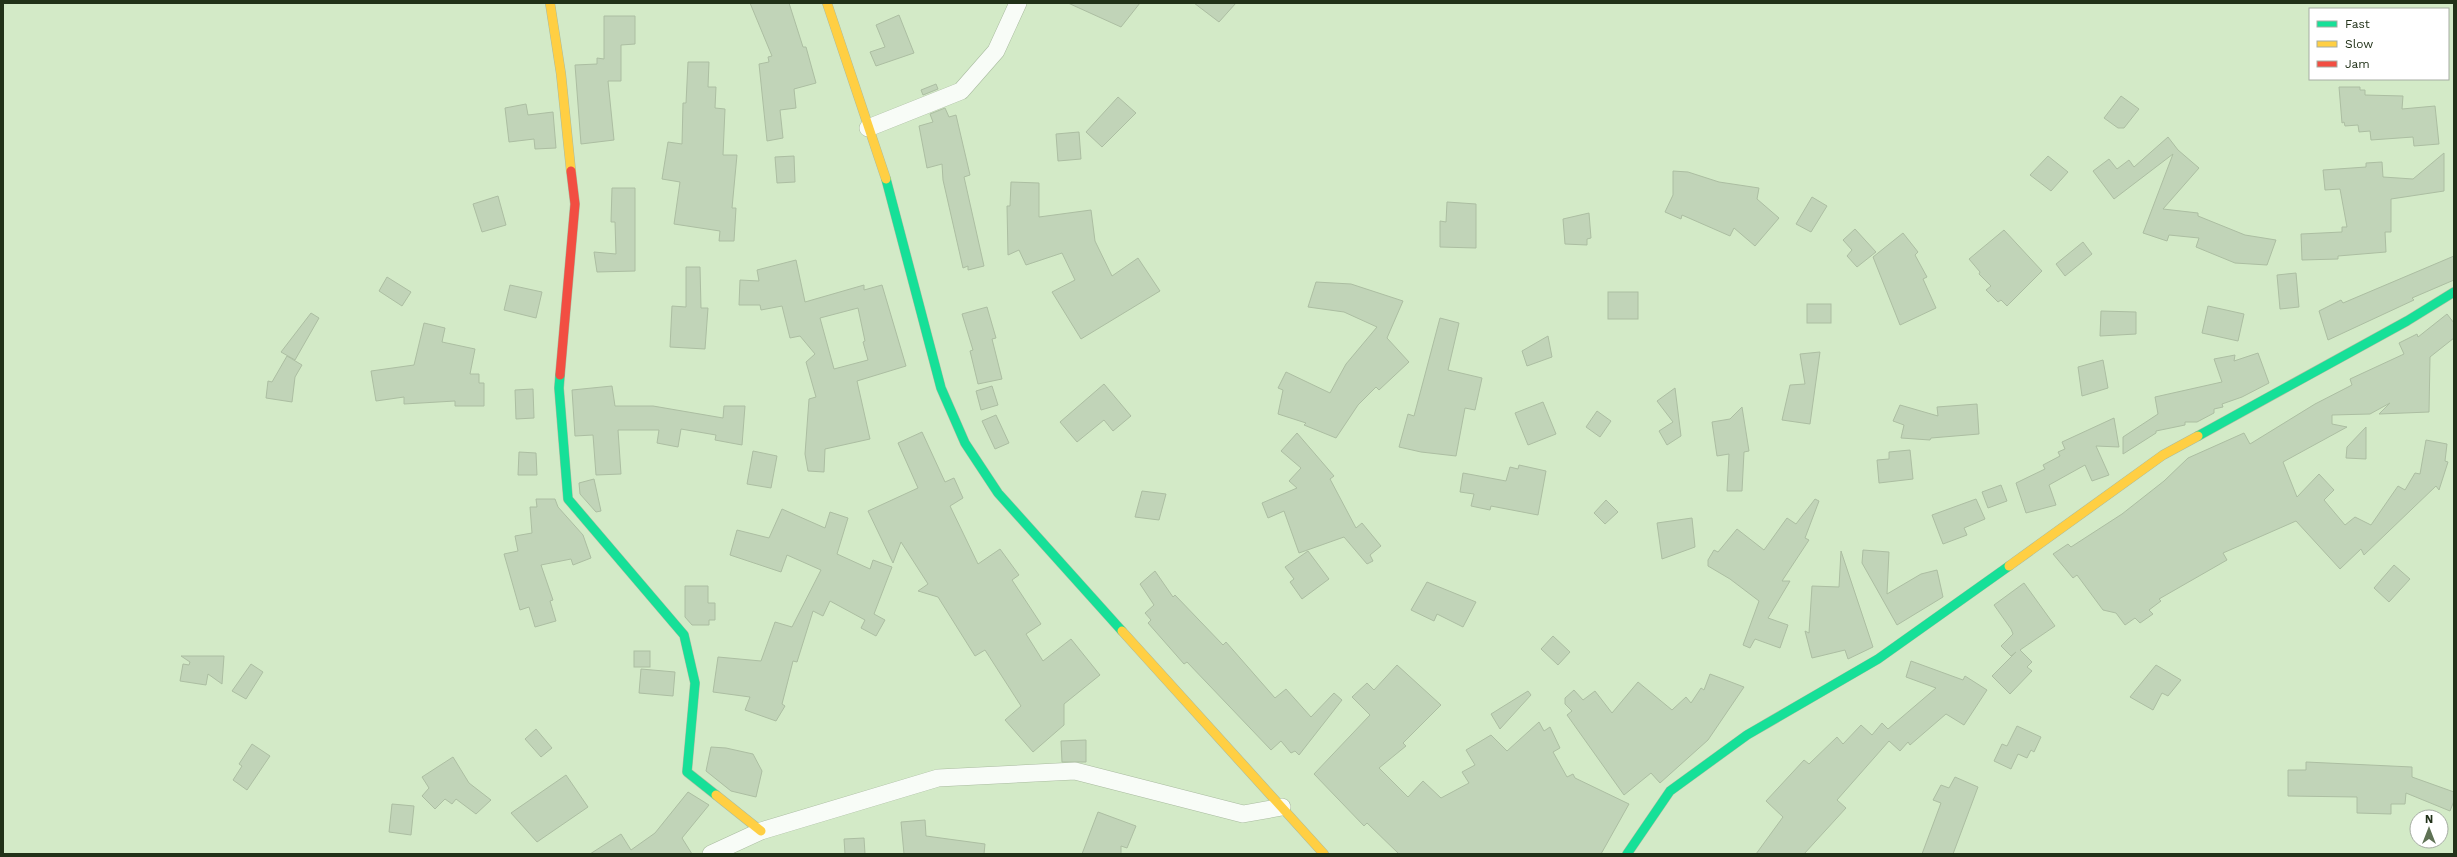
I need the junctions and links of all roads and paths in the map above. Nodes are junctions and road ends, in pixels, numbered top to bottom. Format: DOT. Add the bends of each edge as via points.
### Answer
graph roads {
  1 [pos="550,3"];
  2 [pos="827,3"];
  3 [pos="1018,3"];
  4 [pos="868,128"];
  5 [pos="2454,292"];
  6 [pos="1282,807"];
  7 [pos="761,831"];
  8 [pos="711,854"];
  9 [pos="1324,854"];
  10 [pos="1627,854"];
  1 -- 7 [label="main road" via="561,74 575,204 559,388 568,499 684,635 695,683 687,772"];
  2 -- 4 [label="main road"];
  3 -- 4 [label="street" via="996,51 961,91"];
  4 -- 6 [label="main road" via="892,198 941,388 965,443 998,493"];
  5 -- 10 [label="main road" via="2407,321 2162,455 1878,659 1747,734 1670,791"];
  6 -- 7 [label="street" via="1243,814 1076,771 938,778"];
  6 -- 9 [label="main road"];
  7 -- 8 [label="street"];
}
